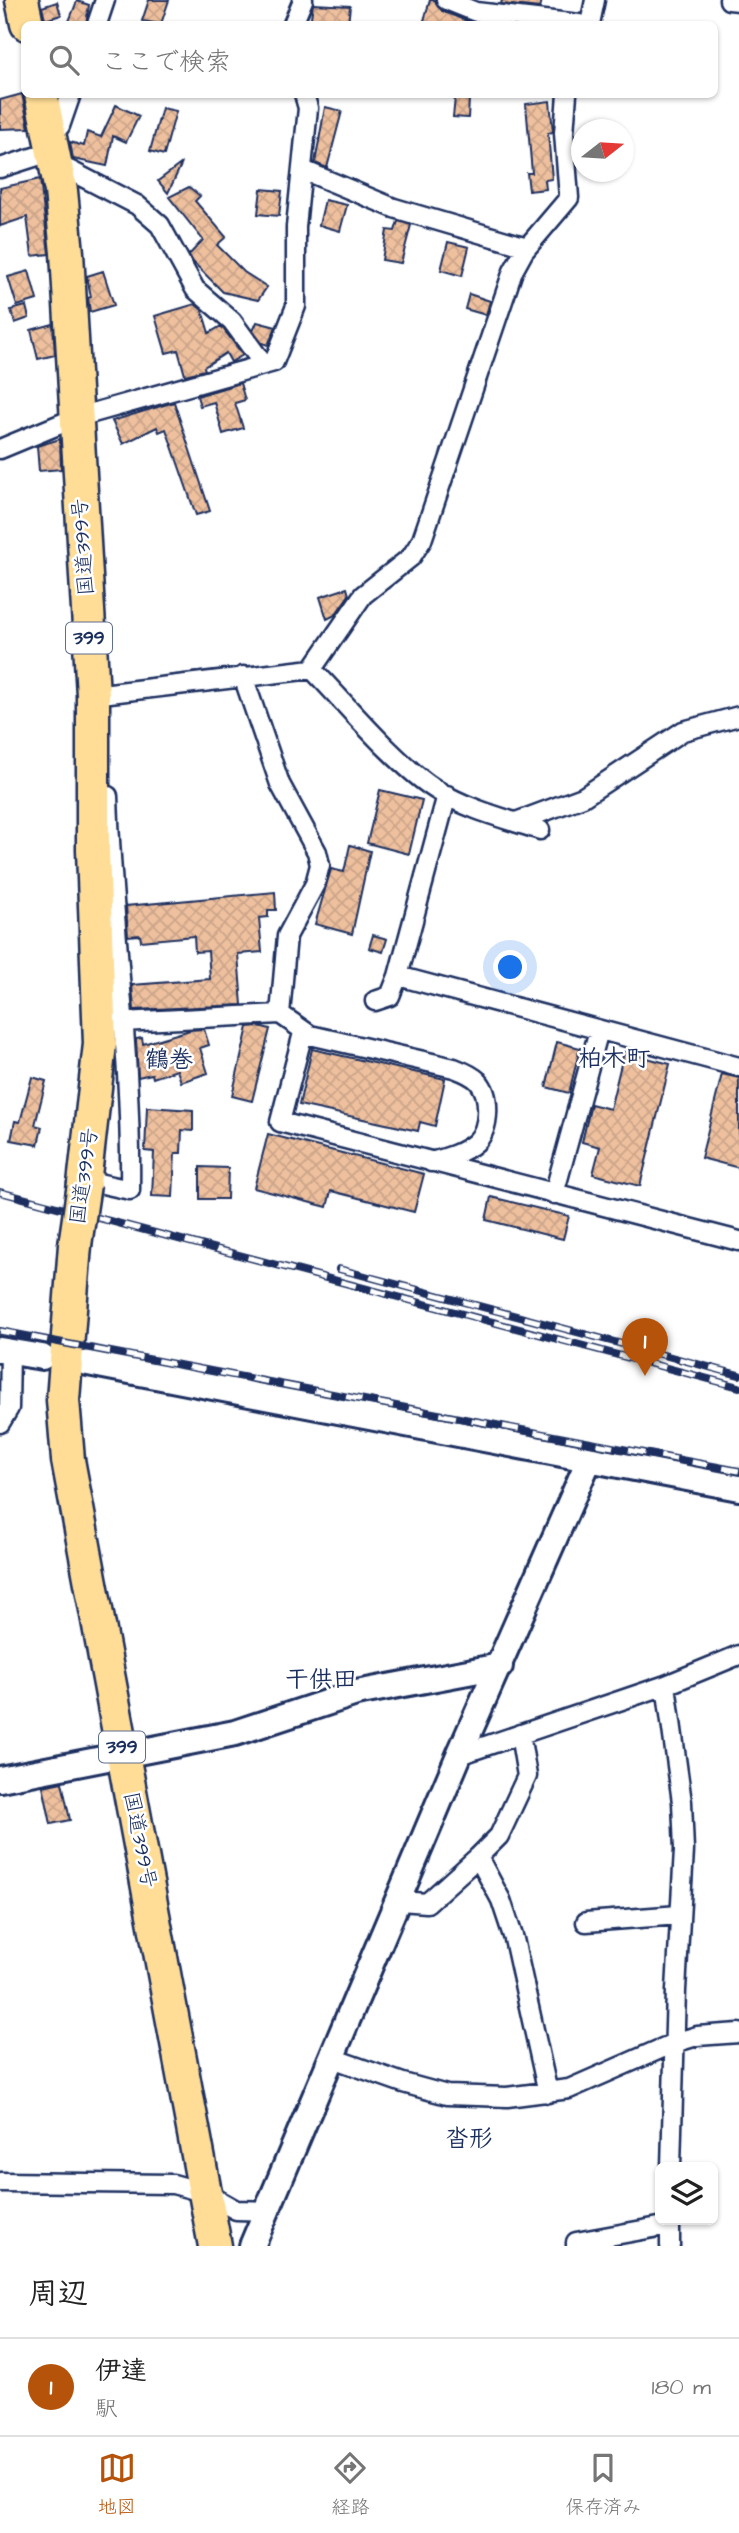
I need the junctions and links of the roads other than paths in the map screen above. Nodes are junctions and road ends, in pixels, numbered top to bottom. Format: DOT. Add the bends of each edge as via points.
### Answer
graph roads {
  1 [pos="22,0"];
  2 [pos="105,0"];
  3 [pos="303,0"];
  4 [pos="446,0"];
  5 [pos="595,0"];
  6 [pos="729,0"];
  7 [pos="739,1"];
  8 [pos="26,21"];
  9 [pos="98,21"];
  10 [pos="294,21"];
  11 [pos="553,21"];
  12 [pos="591,21"];
  13 [pos="42,98"];
  14 [pos="70,98"];
  15 [pos="305,98"];
  16 [pos="567,98"];
  17 [pos="53,152"];
  18 [pos="0,168"];
  19 [pos="303,170"];
  20 [pos="527,247"];
  21 [pos="264,365"];
  22 [pos="75,418"];
  23 [pos="0,449"];
  24 [pos="312,669"];
  25 [pos="243,676"];
  26 [pos="93,695"];
  27 [pos="739,716"];
  28 [pos="93,750"];
  29 [pos="447,795"];
  30 [pos="516,822"];
  31 [pos="540,830"];
  32 [pos="398,976"];
  33 [pos="375,1001"];
  34 [pos="280,1014"];
  35 [pos="122,1022"];
  36 [pos="599,1030"];
  37 [pos="303,1033"];
  38 [pos="739,1067"];
  39 [pos="430,1163"];
  40 [pos="85,1182"];
  41 [pos="554,1194"];
  42 [pos="739,1241"];
  43 [pos="5,1351"];
  44 [pos="42,1357"];
  45 [pos="88,1363"];
  46 [pos="0,1423"];
  47 [pos="589,1460"];
  48 [pos="739,1488"];
  49 [pos="739,1655"];
  50 [pos="500,1665"];
  51 [pos="666,1685"];
  52 [pos="520,1734"];
  53 [pos="124,1754"];
  54 [pos="460,1755"];
  55 [pos="0,1779"];
  56 [pos="475,1860"];
  57 [pos="400,1901"];
  58 [pos="680,1915"];
  59 [pos="586,1923"];
  60 [pos="739,2033"];
  61 [pos="674,2043"];
  62 [pos="332,2058"];
  63 [pos="548,2093"];
  64 [pos="671,2162"];
  65 [pos="0,2182"];
  66 [pos="206,2193"];
  67 [pos="269,2211"];
  68 [pos="656,2225"];
  69 [pos="670,2225"];
  70 [pos="215,2246"];
  71 [pos="252,2246"];
  72 [pos="576,2246"];
  73 [pos="670,2246"];
  1 -- 8 [label="highway"];
  2 -- 9 [label="street"];
  3 -- 10 [label="street"];
  4 -- 11 [label="street" via="476,12"];
  5 -- 12 [label="street"];
  6 -- 7 [label="street"];
  13 -- 17 [label="highway, 国道399号 / 399"];
  14 -- 17 [label="street"];
  15 -- 19 [label="street"];
  16 -- 20 [label="street" via="564,134 569,198"];
  17 -- 18 [label="street"];
  17 -- 21 [label="street" via="69,170 137,205 160,225 195,289 232,321"];
  17 -- 22 [label="highway, 国道399号 / 399" via="67,253"];
  19 -- 20 [label="street" via="394,208"];
  19 -- 21 [label="street" via="296,227 296,306 274,362"];
  20 -- 24 [label="street" via="513,271 422,540 411,557 363,595"];
  21 -- 22 [label="street"];
  22 -- 23 [label="street"];
  22 -- 26 [label="highway, 国道399号 / 399"];
  24 -- 25 [label="street"];
  24 -- 29 [label="street" via="406,765"];
  25 -- 26 [label="street"];
  25 -- 34 [label="street" via="280,784 320,865 287,936"];
  26 -- 28 [label="highway, 国道399号 / 399"];
  27 -- 30 [label="street" via="683,731 583,797"];
  28 -- 35 [label="street" via="107,782"];
  28 -- 40 [label="highway, 国道399号 / 399" via="100,1044"];
  29 -- 30 [label="street"];
  29 -- 32 [label="street"];
  30 -- 31 [label="street"];
  32 -- 33 [label="street" via="390,996"];
  32 -- 36 [label="street"];
  34 -- 35 [label="street"];
  34 -- 37 [label="street"];
  35 -- 40 [label="street" via="130,1190"];
  36 -- 38 [label="street"];
  36 -- 41 [label="street"];
  37 -- 39 [label="street" via="281,1122"];
  37 -- 39 [label="street" via="454,1068 479,1082 486,1105 480,1138 461,1152"];
  39 -- 41 [label="street"];
  40 -- 53 [label="highway, 国道399号 / 399, bridge" via="75,1245 63,1400 68,1460"];
  41 -- 42 [label="street"];
  43 -- 44 [label="street"];
  43 -- 46 [label="street" via="9,1408"];
  45 -- 47 [label="street"];
  47 -- 48 [label="street"];
  47 -- 50 [label="street"];
  49 -- 51 [label="street"];
  50 -- 53 [label="street" via="356,1693 235,1733"];
  50 -- 54 [label="street"];
  51 -- 52 [label="street"];
  51 -- 58 [label="street" via="682,1802"];
  52 -- 54 [label="street"];
  52 -- 56 [label="street" via="527,1776 499,1836"];
  53 -- 55 [label="street"];
  53 -- 66 [label="highway, 国道399号 / 399"];
  54 -- 57 [label="street"];
  56 -- 57 [label="street" via="427,1903"];
  56 -- 63 [label="street" via="478,1857 501,1900 514,1939"];
  57 -- 62 [label="street"];
  58 -- 59 [label="street"];
  58 -- 61 [label="street"];
  60 -- 61 [label="street"];
  61 -- 63 [label="street" via="569,2089"];
  61 -- 64 [label="street"];
  62 -- 63 [label="street" via="447,2095"];
  62 -- 67 [label="street"];
  65 -- 66 [label="street" via="173,2184"];
  66 -- 67 [label="street" via="236,2210"];
  66 -- 70 [label="highway, 国道399号 / 399"];
  67 -- 71 [label="street"];
  68 -- 72 [label="street" via="576,2242"];
  69 -- 73 [label="street"];
}
